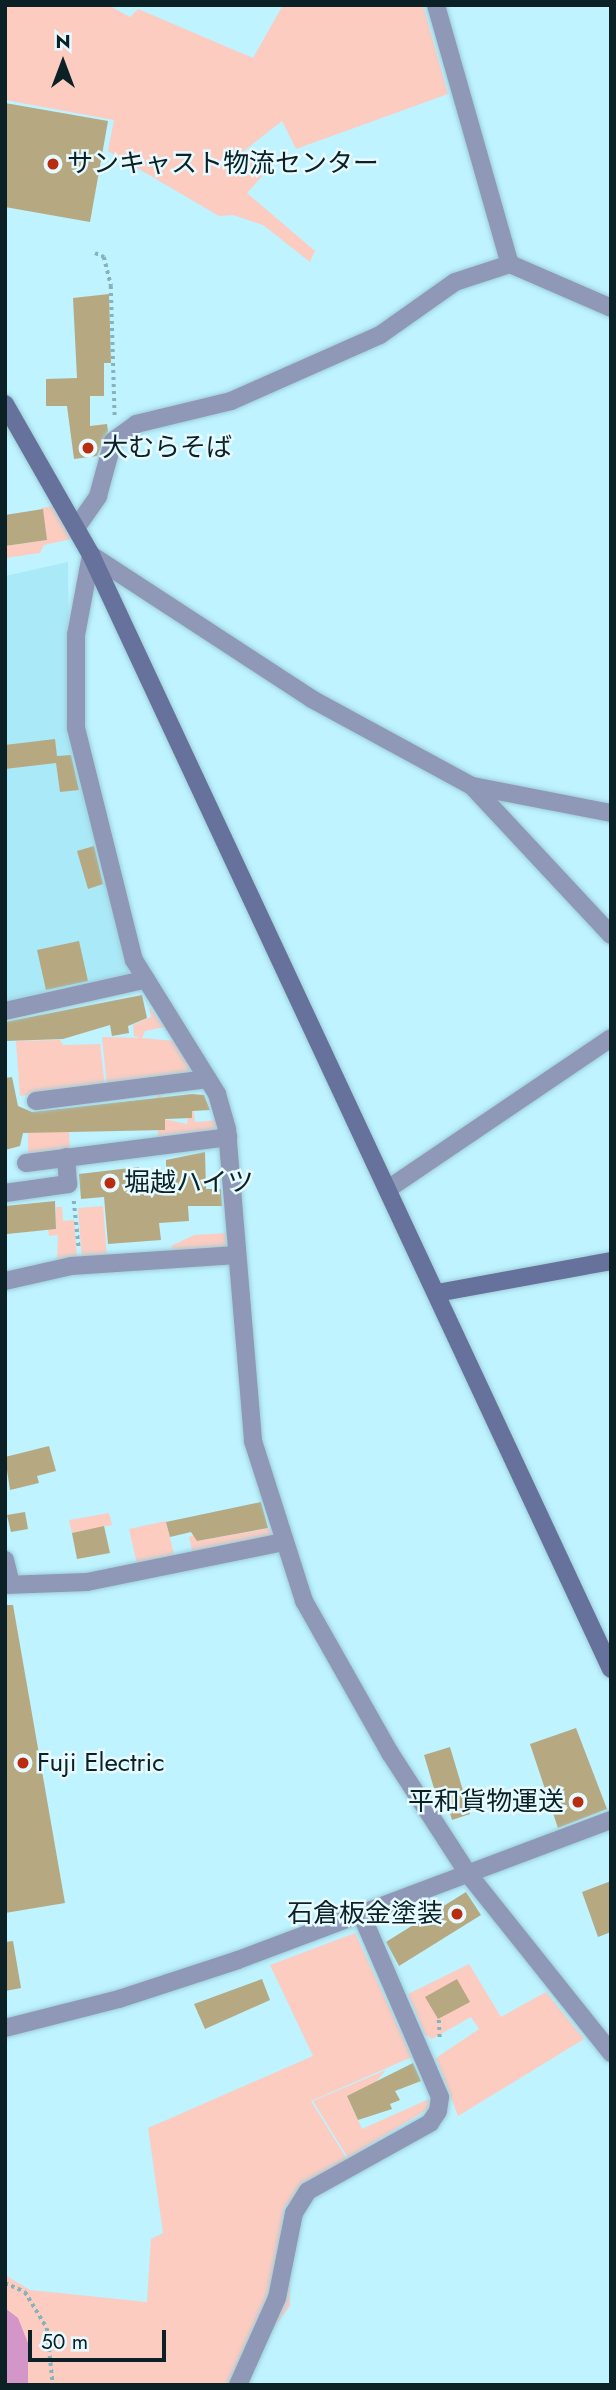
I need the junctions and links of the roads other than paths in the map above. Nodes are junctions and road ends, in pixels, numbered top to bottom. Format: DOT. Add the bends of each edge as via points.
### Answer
graph roads {
  1 [pos="436,5"];
  2 [pos="510,264"];
  3 [pos="611,308"];
  4 [pos="5,404"];
  5 [pos="76,528"];
  6 [pos="91,555"];
  7 [pos="472,786"];
  8 [pos="611,813"];
  9 [pos="611,935"];
  10 [pos="144,980"];
  11 [pos="5,1011"];
  12 [pos="611,1038"];
  13 [pos="208,1079"];
  14 [pos="36,1101"];
  15 [pos="228,1137"];
  16 [pos="66,1157"];
  17 [pos="26,1163"];
  18 [pos="388,1189"];
  19 [pos="5,1193"];
  20 [pos="237,1255"];
  21 [pos="611,1261"];
  22 [pos="5,1281"];
  23 [pos="437,1293"];
  24 [pos="284,1542"];
  25 [pos="5,1560"];
  26 [pos="8,1584"];
  27 [pos="611,1669"];
  28 [pos="611,1820"];
  29 [pos="469,1875"];
  30 [pos="362,1916"];
  31 [pos="5,2028"];
  32 [pos="611,2053"];
  33 [pos="238,2385"];
  1 -- 2 [label="street"];
  2 -- 3 [label="street"];
  2 -- 5 [label="street" via="455,282 367,341 231,401 136,425 113,441 98,496"];
  4 -- 5 [label="street"];
  5 -- 6 [label="street"];
  6 -- 7 [label="street" via="312,699"];
  6 -- 10 [label="street" via="76,635 76,727"];
  6 -- 18 [label="street"];
  7 -- 8 [label="street"];
  7 -- 9 [label="street"];
  10 -- 11 [label="street"];
  10 -- 13 [label="street"];
  12 -- 18 [label="street"];
  13 -- 14 [label="street"];
  13 -- 15 [label="street"];
  15 -- 16 [label="street"];
  15 -- 20 [label="street"];
  16 -- 17 [label="street"];
  16 -- 19 [label="street" via="68,1184"];
  18 -- 23 [label="street"];
  20 -- 22 [label="street" via="81,1265"];
  20 -- 24 [label="street" via="253,1441"];
  21 -- 23 [label="street"];
  23 -- 27 [label="street"];
  24 -- 26 [label="street" via="87,1582"];
  24 -- 29 [label="street" via="304,1601 390,1753"];
  25 -- 26 [label="street"];
  28 -- 29 [label="street"];
  29 -- 30 [label="street"];
  29 -- 32 [label="street"];
  30 -- 31 [label="street" via="119,1999"];
  30 -- 33 [label="street" via="440,2096 438,2111 430,2123 308,2191 293,2213 277,2298"];
}
